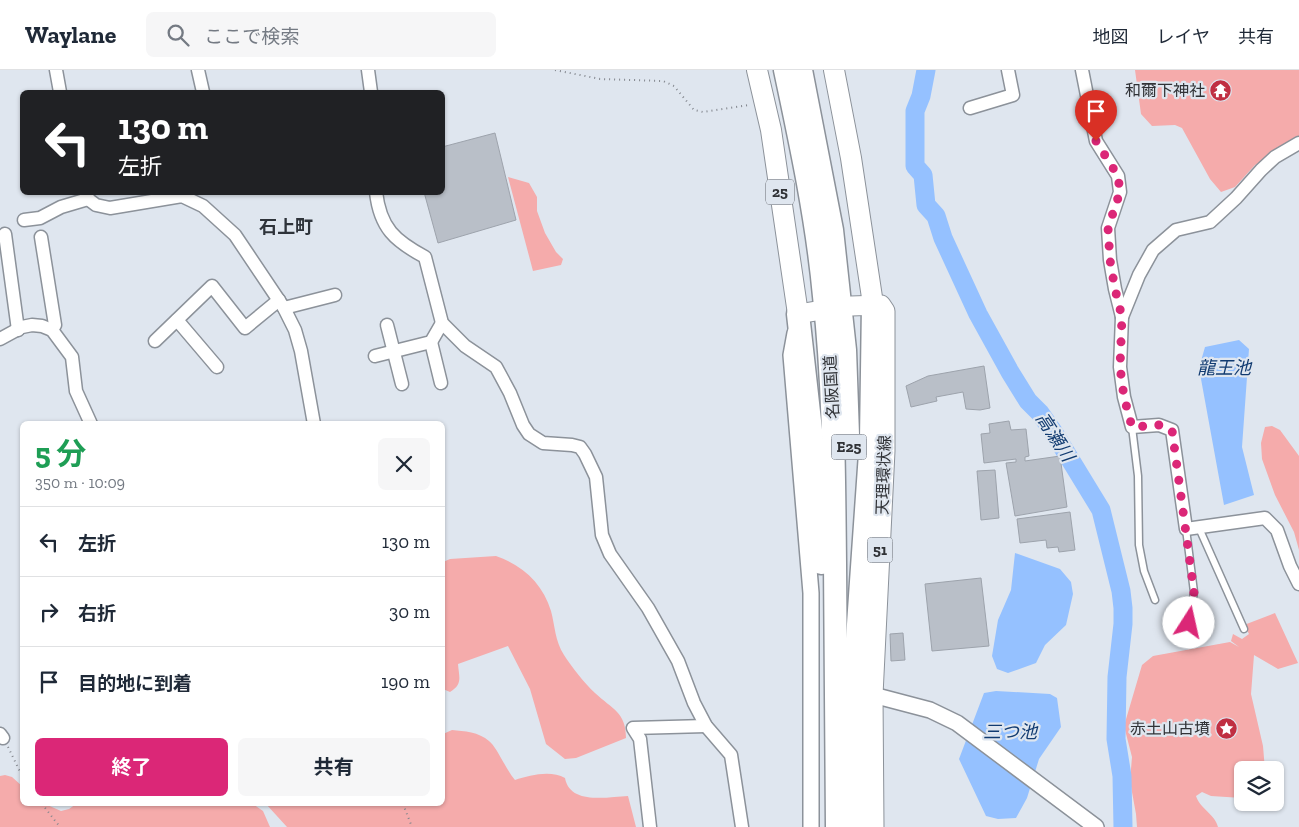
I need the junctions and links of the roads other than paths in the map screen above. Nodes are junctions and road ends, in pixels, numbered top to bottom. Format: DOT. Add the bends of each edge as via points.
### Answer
graph roads {
  1 [pos="56,70"];
  2 [pos="198,70"];
  3 [pos="368,70"];
  4 [pos="758,70"];
  5 [pos="785,70"];
  6 [pos="801,70"];
  7 [pos="834,70"];
  8 [pos="1008,70"];
  9 [pos="1082,70"];
  10 [pos="60,90"];
  11 [pos="202,90"];
  12 [pos="371,90"];
  13 [pos="970,108"];
  14 [pos="1299,143"];
  15 [pos="205,195"];
  16 [pos="376,195"];
  17 [pos="88,196"];
  18 [pos="203,206"];
  19 [pos="24,220"];
  20 [pos="5,234"];
  21 [pos="41,237"];
  22 [pos="335,296"];
  23 [pos="281,304"];
  24 [pos="862,305"];
  25 [pos="807,313"];
  26 [pos="1122,317"];
  27 [pos="177,320"];
  28 [pos="442,323"];
  29 [pos="388,325"];
  30 [pos="18,330"];
  31 [pos="52,330"];
  32 [pos="0,339"];
  33 [pos="155,341"];
  34 [pos="431,342"];
  35 [pos="394,352"];
  36 [pos="376,356"];
  37 [pos="218,367"];
  38 [pos="441,383"];
  39 [pos="402,384"];
  40 [pos="89,421"];
  41 [pos="313,421"];
  42 [pos="1132,427"];
  43 [pos="1193,528"];
  44 [pos="1299,584"];
  45 [pos="1155,600"];
  46 [pos="1189,623"];
  47 [pos="1244,629"];
  48 [pos="873,695"];
  49 [pos="706,726"];
  50 [pos="837,796"];
  51 [pos="650,827"];
  52 [pos="742,827"];
  53 [pos="811,827"];
  54 [pos="837,827"];
  55 [pos="852,827"];
  56 [pos="857,827"];
  57 [pos="874,827"];
  58 [pos="1096,827"];
  1 -- 10 [label="street"];
  2 -- 11 [label="street"];
  3 -- 12 [label="street"];
  4 -- 25 [label="highway, 25"];
  5 -- 50 [label="highway, 名阪国道 / E25" via="816,232 830,355"];
  6 -- 55 [label="highway, 名阪国道 / E25" via="832,230 845,350 850,485"];
  7 -- 24 [label="highway" via="852,158"];
  8 -- 13 [label="street" via="1013,95"];
  9 -- 26 [label="street" via="1096,141 1118,176 1120,192 1108,228"];
  14 -- 26 [label="street" via="1275,157 1210,222 1176,230 1154,250 1139,275"];
  15 -- 18 [label="street"];
  16 -- 28 [label="street" via="390,232 402,244 424,257"];
  17 -- 18 [label="street" via="96,204 110,208 182,196"];
  17 -- 19 [label="street" via="40,218"];
  18 -- 23 [label="street" via="234,235"];
  20 -- 30 [label="street"];
  21 -- 31 [label="street" via="54,325"];
  22 -- 23 [label="street"];
  23 -- 27 [label="street" via="245,328 212,286"];
  23 -- 41 [label="street" via="295,330 301,351"];
  24 -- 48 [label="main road, 天理環状線 / 51" via="881,305 885,311 885,431"];
  24 -- 56 [label="highway, E25" via="873,372 857,639"];
  25 -- 50 [label="highway, E25"];
  25 -- 53 [label="street" via="791,355 810,593"];
  26 -- 42 [label="street" via="1120,367"];
  27 -- 33 [label="street"];
  27 -- 37 [label="street"];
  28 -- 34 [label="street"];
  28 -- 49 [label="street" via="465,346 496,367 529,434 543,443 580,447 585,454 596,477 602,535 610,554 666,638"];
  29 -- 35 [label="street"];
  30 -- 31 [label="street" via="32,325"];
  30 -- 32 [label="street"];
  31 -- 40 [label="street" via="72,357 76,391"];
  34 -- 35 [label="street"];
  34 -- 38 [label="street"];
  35 -- 36 [label="street"];
  35 -- 39 [label="street"];
  42 -- 43 [label="street" via="1159,425 1172,430"];
  42 -- 45 [label="lane" via="1138,476 1139,545"];
  43 -- 44 [label="street" via="1265,518 1277,530"];
  43 -- 46 [label="lane" via="1194,592"];
  43 -- 47 [label="lane"];
  48 -- 57 [label="main road, 天理環状線 / 51"];
  48 -- 58 [label="street" via="930,710 957,723"];
  49 -- 51 [label="street" via="633,728 640,739"];
  49 -- 52 [label="street" via="731,755"];
  50 -- 54 [label="highway, 名阪国道 / E25"];
}
